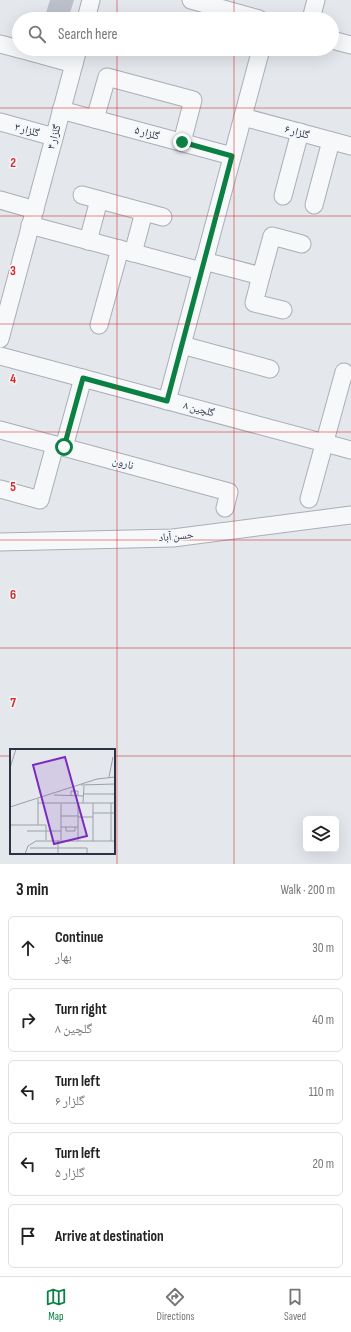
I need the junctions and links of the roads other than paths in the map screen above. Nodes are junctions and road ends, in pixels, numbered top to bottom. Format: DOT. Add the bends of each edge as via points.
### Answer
graph roads {
  1 [pos="91,0"];
  2 [pos="191,0"];
  3 [pos="316,0"];
  4 [pos="88,12"];
  5 [pos="234,12"];
  6 [pos="313,12"];
  7 [pos="339,42"];
  8 [pos="0,44"];
  9 [pos="351,45"];
  10 [pos="12,47"];
  11 [pos="76,56"];
  12 [pos="259,56"];
  13 [pos="61,110"];
  14 [pos="243,117"];
  15 [pos="96,119"];
  16 [pos="0,122"];
  17 [pos="300,132"];
  18 [pos="54,137"];
  19 [pos="331,141"];
  20 [pos="182,142"];
  21 [pos="351,146"];
  22 [pos="232,156"];
  23 [pos="82,195"];
  24 [pos="283,196"];
  25 [pos="0,200"];
  26 [pos="99,200"];
  27 [pos="314,205"];
  28 [pos="144,212"];
  29 [pos="163,217"];
  30 [pos="33,218"];
  31 [pos="88,241"];
  32 [pos="302,244"];
  33 [pos="127,251"];
  34 [pos="203,266"];
  35 [pos="261,276"];
  36 [pos="283,310"];
  37 [pos="99,325"];
  38 [pos="0,339"];
  39 [pos="182,345"];
  40 [pos="0,356"];
  41 [pos="270,369"];
  42 [pos="344,372"];
  43 [pos="83,378"];
  44 [pos="167,401"];
  45 [pos="0,430"];
  46 [pos="324,443"];
  47 [pos="60,446"];
  48 [pos="351,450"];
  49 [pos="0,489"];
  50 [pos="310,499"];
  51 [pos="225,508"];
  52 [pos="351,515"];
  53 [pos="0,542"];
  1 -- 4 [label="street"];
  2 -- 5 [label="street"];
  3 -- 6 [label="street"];
  7 -- 9 [label="street"];
  8 -- 10 [label="street"];
  11 -- 13 [label="street, گلزار ۴"];
  12 -- 14 [label="street"];
  13 -- 15 [label="street, گلزار ۵"];
  13 -- 18 [label="street, گلزار ۴"];
  14 -- 17 [label="street, گلزار ۶"];
  14 -- 22 [label="street"];
  15 -- 20 [label="street, گلزار ۵"];
  15 -- 20 [label="street" via="107,77 179,96 193,100"];
  16 -- 18 [label="street, گلزار ۳"];
  17 -- 19 [label="street, گلزار ۶"];
  17 -- 24 [label="street"];
  18 -- 30 [label="street, گلزار ۴"];
  19 -- 21 [label="street, گلزار ۶"];
  19 -- 27 [label="street"];
  20 -- 22 [label="street, گلزار ۵"];
  22 -- 34 [label="street"];
  23 -- 26 [label="street"];
  25 -- 30 [label="street"];
  26 -- 28 [label="street"];
  26 -- 31 [label="street"];
  28 -- 29 [label="street"];
  28 -- 33 [label="street"];
  30 -- 31 [label="street"];
  30 -- 38 [label="street, گلزار ۴"];
  31 -- 33 [label="street"];
  32 -- 35 [label="street" via="272,236"];
  33 -- 34 [label="street"];
  33 -- 37 [label="street"];
  34 -- 35 [label="street"];
  34 -- 39 [label="street"];
  35 -- 36 [label="street" via="254,303"];
  39 -- 41 [label="street"];
  39 -- 44 [label="street"];
  40 -- 43 [label="street, گلچین ۸"];
  42 -- 46 [label="street"];
  43 -- 44 [label="street, گلچین ۸"];
  43 -- 47 [label="street"];
  44 -- 46 [label="street, گلچین ۸"];
  45 -- 47 [label="street, نارون"];
  46 -- 48 [label="street, گلچین ۸"];
  46 -- 50 [label="street"];
  47 -- 49 [label="street" via="40,500"];
  47 -- 51 [label="street, نارون" via="230,492"];
  52 -- 53 [label="street, حسن آباد" via="173,538"];
}
